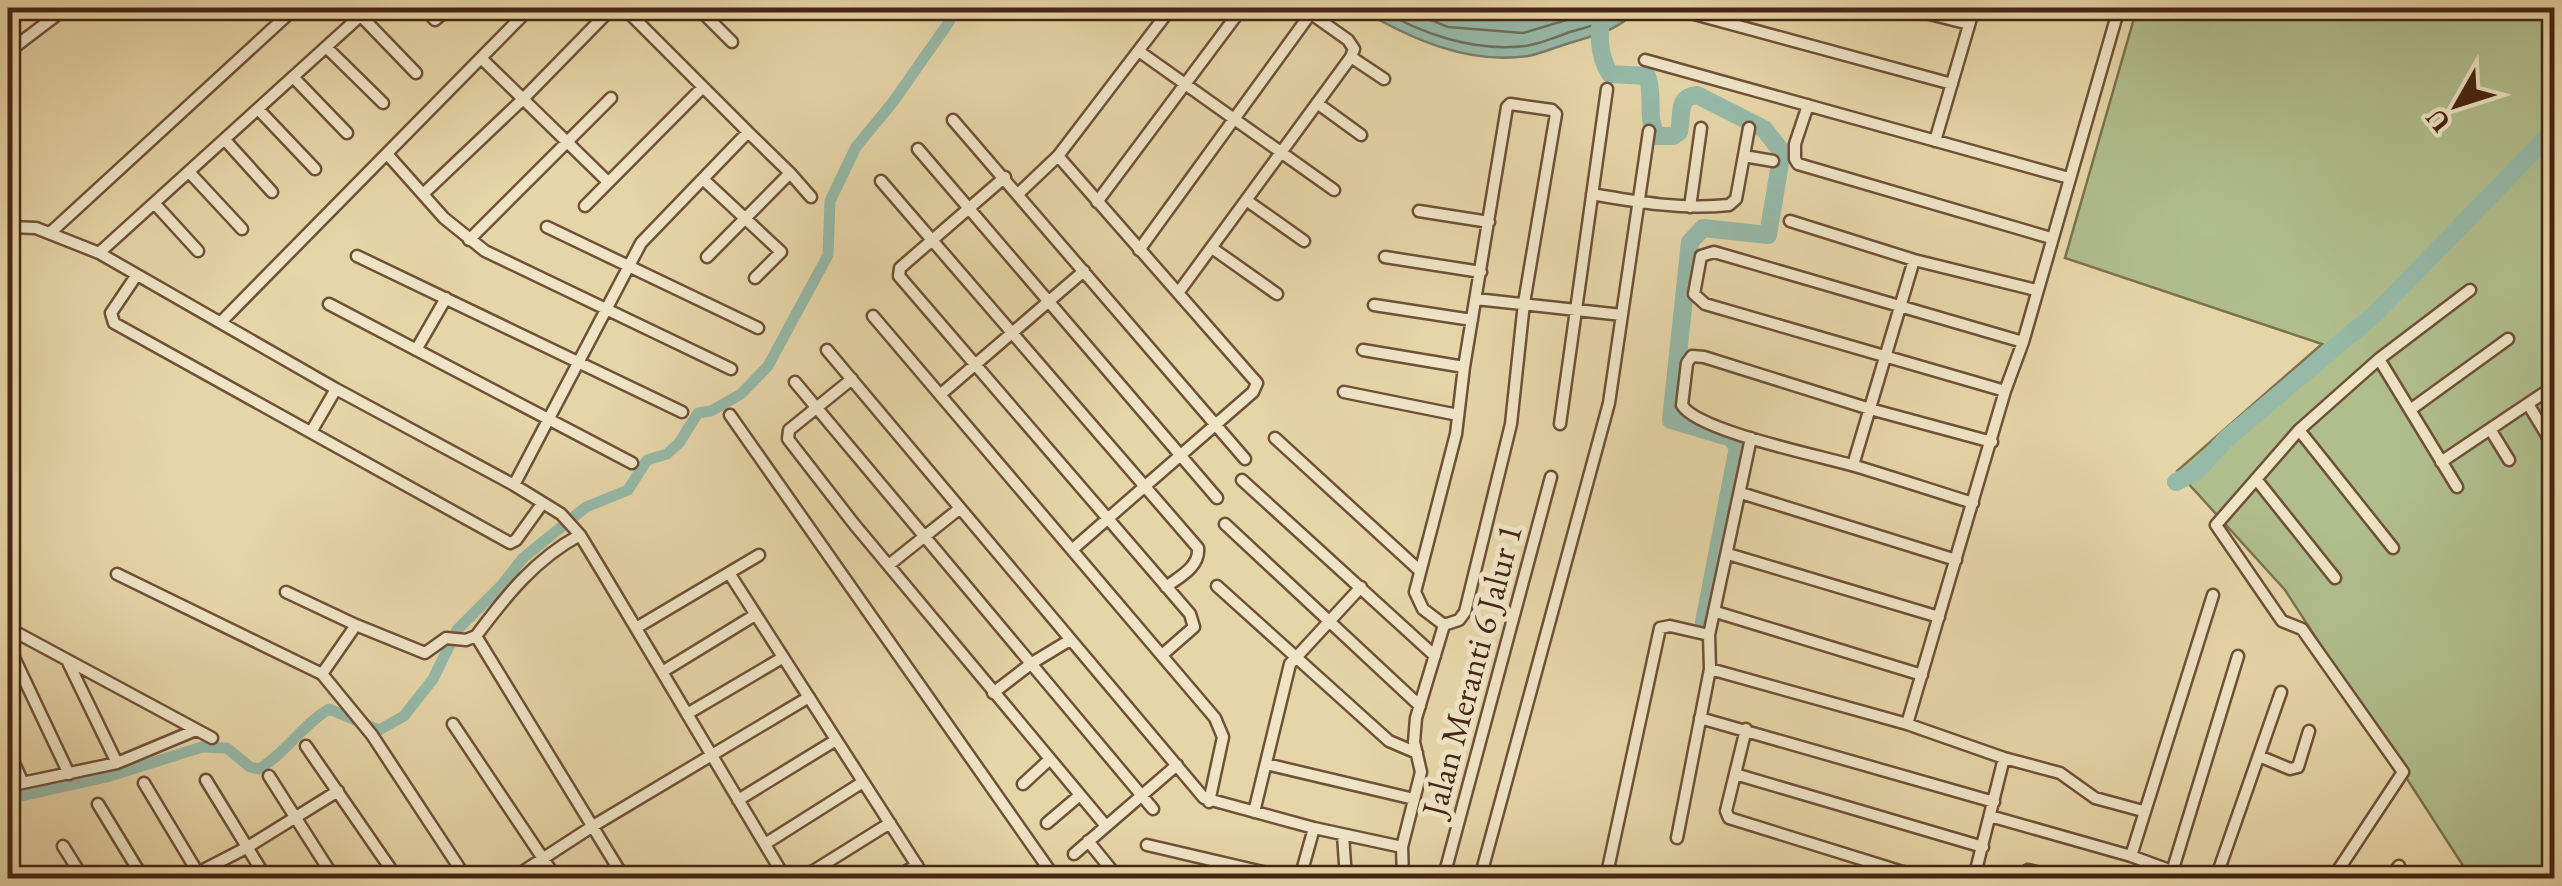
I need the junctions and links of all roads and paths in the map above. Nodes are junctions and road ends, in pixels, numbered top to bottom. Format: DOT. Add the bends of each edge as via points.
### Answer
graph roads {
  1 [pos="66,8"];
  2 [pos="295,8"];
  3 [pos="424,8"];
  4 [pos="449,8"];
  5 [pos="530,8"];
  6 [pos="612,8"];
  7 [pos="624,8"];
  8 [pos="698,8"];
  9 [pos="1171,8"];
  10 [pos="1242,8"];
  11 [pos="1906,8"];
  12 [pos="1974,8"];
  13 [pos="2119,8"];
  14 [pos="1307,10"];
  15 [pos="364,11"];
  16 [pos="1683,11"];
  17 [pos="1969,24"];
  18 [pos="732,42"];
  19 [pos="326,47"];
  20 [pos="8,52"];
  21 [pos="1140,52"];
  22 [pos="481,58"];
  23 [pos="1351,58"];
  24 [pos="1645,60"];
  25 [pos="416,73"];
  26 [pos="292,77"];
  27 [pos="1384,78"];
  28 [pos="1952,84"];
  29 [pos="1185,85"];
  30 [pos="703,87"];
  31 [pos="1607,89"];
  32 [pos="611,98"];
  33 [pos="522,99"];
  34 [pos="383,102"];
  35 [pos="1317,103"];
  36 [pos="1808,105"];
  37 [pos="258,109"];
  38 [pos="1232,119"];
  39 [pos="953,120"];
  40 [pos="1701,128"];
  41 [pos="1749,128"];
  42 [pos="1648,131"];
  43 [pos="748,132"];
  44 [pos="347,133"];
  45 [pos="1361,135"];
  46 [pos="224,140"];
  47 [pos="1935,141"];
  48 [pos="568,142"];
  49 [pos="918,149"];
  50 [pos="1280,153"];
  51 [pos="388,155"];
  52 [pos="1058,156"];
  53 [pos="1744,156"];
  54 [pos="1774,160"];
  55 [pos="316,168"];
  56 [pos="190,173"];
  57 [pos="790,174"];
  58 [pos="1005,178"];
  59 [pos="2070,178"];
  60 [pos="704,180"];
  61 [pos="881,181"];
  62 [pos="608,182"];
  63 [pos="1334,190"];
  64 [pos="272,192"];
  65 [pos="1019,193"];
  66 [pos="423,194"];
  67 [pos="1592,194"];
  68 [pos="811,197"];
  69 [pos="1246,200"];
  70 [pos="1097,202"];
  71 [pos="1640,202"];
  72 [pos="155,204"];
  73 [pos="584,206"];
  74 [pos="1690,207"];
  75 [pos="968,208"];
  76 [pos="1418,212"];
  77 [pos="744,217"];
  78 [pos="1790,220"];
  79 [pos="1489,222"];
  80 [pos="8,227"];
  81 [pos="548,227"];
  82 [pos="242,229"];
  83 [pos="50,232"];
  84 [pos="2052,238"];
  85 [pos="932,239"];
  86 [pos="470,240"];
  87 [pos="1304,241"];
  88 [pos="1212,248"];
  89 [pos="1139,250"];
  90 [pos="198,251"];
  91 [pos="99,253"];
  92 [pos="358,256"];
  93 [pos="707,257"];
  94 [pos="1385,257"];
  95 [pos="1914,260"];
  96 [pos="629,268"];
  97 [pos="1084,271"];
  98 [pos="1481,272"];
  99 [pos="136,276"];
  100 [pos="755,278"];
  101 [pos="2036,290"];
  102 [pos="2470,290"];
  103 [pos="1178,292"];
  104 [pos="1277,294"];
  105 [pos="446,298"];
  106 [pos="1476,299"];
  107 [pos="1048,302"];
  108 [pos="1524,303"];
  109 [pos="329,304"];
  110 [pos="1374,306"];
  111 [pos="1899,306"];
  112 [pos="1576,308"];
  113 [pos="606,310"];
  114 [pos="1622,315"];
  115 [pos="873,316"];
  116 [pos="1472,320"];
  117 [pos="221,322"];
  118 [pos="758,328"];
  119 [pos="1012,334"];
  120 [pos="2508,340"];
  121 [pos="2024,342"];
  122 [pos="416,350"];
  123 [pos="827,350"];
  124 [pos="1364,350"];
  125 [pos="1884,357"];
  126 [pos="2378,359"];
  127 [pos="579,362"];
  128 [pos="976,364"];
  129 [pos="1464,367"];
  130 [pos="731,369"];
  131 [pos="852,379"];
  132 [pos="796,382"];
  133 [pos="336,389"];
  134 [pos="2004,391"];
  135 [pos="1344,392"];
  136 [pos="2544,392"];
  137 [pos="941,394"];
  138 [pos="2528,404"];
  139 [pos="816,407"];
  140 [pos="1870,408"];
  141 [pos="2410,410"];
  142 [pos="682,412"];
  143 [pos="730,415"];
  144 [pos="1458,416"];
  145 [pos="550,418"];
  146 [pos="1216,424"];
  147 [pos="1560,424"];
  148 [pos="2490,429"];
  149 [pos="2299,430"];
  150 [pos="311,432"];
  151 [pos="2548,437"];
  152 [pos="1275,438"];
  153 [pos="1751,438"];
  154 [pos="1992,442"];
  155 [pos="1180,455"];
  156 [pos="1245,458"];
  157 [pos="2509,460"];
  158 [pos="2441,462"];
  159 [pos="632,463"];
  160 [pos="1854,465"];
  161 [pos="1551,477"];
  162 [pos="2256,479"];
  163 [pos="1242,480"];
  164 [pos="514,484"];
  165 [pos="1145,486"];
  166 [pos="2456,488"];
  167 [pos="1741,494"];
  168 [pos="1217,498"];
  169 [pos="1973,503"];
  170 [pos="542,504"];
  171 [pos="959,508"];
  172 [pos="1108,519"];
  173 [pos="1225,524"];
  174 [pos="577,532"];
  175 [pos="924,536"];
  176 [pos="1073,548"];
  177 [pos="2393,548"];
  178 [pos="1728,554"];
  179 [pos="759,555"];
  180 [pos="1956,560"];
  181 [pos="890,564"];
  182 [pos="1419,570"];
  183 [pos="117,574"];
  184 [pos="729,574"];
  185 [pos="2335,578"];
  186 [pos="1217,586"];
  187 [pos="1166,587"];
  188 [pos="1361,588"];
  189 [pos="286,592"];
  190 [pos="2214,596"];
  191 [pos="1716,612"];
  192 [pos="755,615"];
  193 [pos="1939,618"];
  194 [pos="1328,622"];
  195 [pos="356,625"];
  196 [pos="1444,625"];
  197 [pos="8,628"];
  198 [pos="636,628"];
  199 [pos="1710,634"];
  200 [pos="476,636"];
  201 [pos="1070,640"];
  202 [pos="8,645"];
  203 [pos="1162,655"];
  204 [pos="1435,656"];
  205 [pos="2238,656"];
  206 [pos="1294,657"];
  207 [pos="782,658"];
  208 [pos="66,660"];
  209 [pos="1032,663"];
  210 [pos="1710,668"];
  211 [pos="662,672"];
  212 [pos="322,674"];
  213 [pos="1922,675"];
  214 [pos="2281,692"];
  215 [pos="994,693"];
  216 [pos="809,698"];
  217 [pos="1420,706"];
  218 [pos="688,714"];
  219 [pos="1700,718"];
  220 [pos="453,724"];
  221 [pos="1907,724"];
  222 [pos="1746,729"];
  223 [pos="196,730"];
  224 [pos="2309,731"];
  225 [pos="212,738"];
  226 [pos="836,740"];
  227 [pos="306,746"];
  228 [pos="8,750"];
  229 [pos="1417,753"];
  230 [pos="2259,756"];
  231 [pos="713,757"];
  232 [pos="2004,758"];
  233 [pos="1050,760"];
  234 [pos="117,762"];
  235 [pos="1177,764"];
  236 [pos="1266,764"];
  237 [pos="69,774"];
  238 [pos="1735,774"];
  239 [pos="269,776"];
  240 [pos="206,780"];
  241 [pos="863,782"];
  242 [pos="23,783"];
  243 [pos="144,783"];
  244 [pos="1024,784"];
  245 [pos="8,786"];
  246 [pos="338,792"];
  247 [pos="1080,795"];
  248 [pos="1142,795"];
  249 [pos="1414,799"];
  250 [pos="738,800"];
  251 [pos="1209,802"];
  252 [pos="1994,802"];
  253 [pos="98,804"];
  254 [pos="1153,808"];
  255 [pos="2142,811"];
  256 [pos="1254,812"];
  257 [pos="1990,816"];
  258 [pos="296,818"];
  259 [pos="1047,822"];
  260 [pos="890,823"];
  261 [pos="593,826"];
  262 [pos="1106,826"];
  263 [pos="1314,828"];
  264 [pos="1344,834"];
  265 [pos="1677,838"];
  266 [pos="1088,842"];
  267 [pos="765,844"];
  268 [pos="1147,845"];
  269 [pos="63,846"];
  270 [pos="1982,847"];
  271 [pos="246,848"];
  272 [pos="1402,848"];
  273 [pos="1074,854"];
  274 [pos="2130,856"];
  275 [pos="544,860"];
  276 [pos="916,864"];
  277 [pos="2399,866"];
  278 [pos="2172,872"];
  279 [pos="1114,873"];
  280 [pos="1403,875"];
  281 [pos="195,876"];
  282 [pos="82,878"];
  283 [pos="143,878"];
  284 [pos="266,878"];
  285 [pos="334,878"];
  286 [pos="396,878"];
  287 [pos="466,878"];
  288 [pos="514,878"];
  289 [pos="556,878"];
  290 [pos="624,878"];
  291 [pos="785,878"];
  292 [pos="802,878"];
  293 [pos="894,878"];
  294 [pos="925,878"];
  295 [pos="1055,878"];
  296 [pos="1288,878"];
  297 [pos="1300,878"];
  298 [pos="1346,878"];
  299 [pos="1449,878"];
  300 [pos="1480,878"];
  301 [pos="1606,878"];
  302 [pos="1922,878"];
  303 [pos="1974,878"];
  304 [pos="2023,878"];
  305 [pos="2062,878"];
  306 [pos="2190,878"];
  307 [pos="2216,878"];
  308 [pos="2333,878"];
  309 [pos="2392,878"];
  1 -- 20 [label="street"];
  2 -- 83 [label="street"];
  3 -- 4 [label="street" via="436,20"];
  5 -- 22 [label="street"];
  6 -- 33 [label="street"];
  7 -- 30 [label="street"];
  8 -- 18 [label="street"];
  9 -- 21 [label="street"];
  10 -- 29 [label="street"];
  11 -- 17 [label="street"];
  12 -- 17 [label="street"];
  13 -- 59 [label="street"];
  14 -- 23 [label="street" via="1348,40"];
  14 -- 38 [label="street"];
  15 -- 19 [label="street"];
  15 -- 25 [label="street"];
  16 -- 28 [label="street"];
  17 -- 28 [label="street"];
  19 -- 26 [label="street"];
  19 -- 34 [label="street"];
  21 -- 29 [label="street"];
  21 -- 52 [label="street"];
  22 -- 33 [label="street"];
  22 -- 51 [label="street"];
  23 -- 27 [label="street"];
  23 -- 35 [label="street"];
  24 -- 36 [label="street"];
  26 -- 37 [label="street"];
  26 -- 44 [label="street"];
  28 -- 47 [label="street"];
  29 -- 38 [label="street"];
  29 -- 70 [label="street"];
  30 -- 43 [label="street"];
  30 -- 62 [label="street"];
  31 -- 67 [label="street"];
  32 -- 48 [label="street"];
  33 -- 48 [label="street"];
  33 -- 66 [label="street"];
  35 -- 45 [label="street"];
  35 -- 50 [label="street"];
  36 -- 47 [label="street"];
  36 -- 84 [label="street" via="1795,144 1798,164"];
  37 -- 46 [label="street"];
  37 -- 55 [label="street"];
  38 -- 50 [label="street"];
  38 -- 89 [label="street"];
  39 -- 58 [label="street"];
  40 -- 74 [label="street"];
  41 -- 53 [label="street"];
  42 -- 71 [label="street"];
  43 -- 57 [label="street"];
  43 -- 60 [label="street"];
  46 -- 56 [label="street"];
  46 -- 64 [label="street"];
  47 -- 59 [label="street"];
  48 -- 62 [label="street"];
  48 -- 86 [label="street"];
  49 -- 75 [label="street"];
  50 -- 63 [label="street"];
  50 -- 69 [label="street"];
  51 -- 66 [label="street"];
  51 -- 117 [label="street"];
  52 -- 65 [label="street"];
  52 -- 70 [label="street"];
  53 -- 54 [label="street"];
  53 -- 74 [label="street" via="1734,203"];
  56 -- 72 [label="street"];
  56 -- 82 [label="street"];
  57 -- 68 [label="street"];
  57 -- 77 [label="street"];
  58 -- 65 [label="street"];
  58 -- 75 [label="street"];
  59 -- 84 [label="street"];
  60 -- 77 [label="street"];
  60 -- 96 [label="street" via="650,233"];
  61 -- 85 [label="street"];
  62 -- 73 [label="street"];
  65 -- 97 [label="street"];
  66 -- 86 [label="street"];
  67 -- 71 [label="street"];
  67 -- 112 [label="street"];
  69 -- 87 [label="street"];
  69 -- 88 [label="street"];
  70 -- 89 [label="street"];
  71 -- 74 [label="street"];
  71 -- 114 [label="street"];
  72 -- 90 [label="street"];
  72 -- 91 [label="street"];
  75 -- 85 [label="street"];
  75 -- 107 [label="street"];
  76 -- 79 [label="street"];
  77 -- 93 [label="street"];
  77 -- 100 [label="street" via="781,252"];
  78 -- 95 [label="street"];
  79 -- 98 [label="street"];
  79 -- 108 [label="street" via="1508,106 1554,111"];
  80 -- 83 [label="street"];
  81 -- 96 [label="street"];
  83 -- 91 [label="street"];
  84 -- 101 [label="street"];
  85 -- 119 [label="street"];
  85 -- 128 [label="street" via="899,276"];
  86 -- 113 [label="street"];
  88 -- 103 [label="street"];
  88 -- 104 [label="street"];
  89 -- 103 [label="street"];
  91 -- 99 [label="street"];
  92 -- 105 [label="street"];
  94 -- 98 [label="street"];
  95 -- 101 [label="street"];
  95 -- 111 [label="street"];
  96 -- 113 [label="street"];
  96 -- 118 [label="street"];
  97 -- 107 [label="street"];
  97 -- 146 [label="street"];
  98 -- 106 [label="street"];
  99 -- 117 [label="street"];
  99 -- 150 [label="street" via="111,313 114,323"];
  101 -- 121 [label="street"];
  102 -- 126 [label="street"];
  103 -- 146 [label="street" via="1257,383"];
  105 -- 122 [label="street"];
  105 -- 127 [label="street"];
  106 -- 108 [label="street"];
  106 -- 116 [label="street"];
  107 -- 119 [label="street"];
  107 -- 155 [label="street"];
  108 -- 112 [label="street"];
  108 -- 196 [label="street" via="1511,424 1492,507 1465,612"];
  109 -- 122 [label="street"];
  110 -- 116 [label="street"];
  111 -- 121 [label="street"];
  111 -- 125 [label="street"];
  111 -- 125 [label="street" via="1714,252 1701,256 1694,294 1705,304"];
  112 -- 114 [label="street"];
  112 -- 147 [label="street"];
  113 -- 127 [label="street"];
  113 -- 130 [label="street"];
  114 -- 300 [label="street" via="1609,403"];
  115 -- 137 [label="street"];
  116 -- 129 [label="street"];
  117 -- 133 [label="street"];
  119 -- 128 [label="street"];
  119 -- 165 [label="street"];
  120 -- 141 [label="street"];
  121 -- 134 [label="street"];
  122 -- 145 [label="street"];
  123 -- 131 [label="street"];
  124 -- 129 [label="street"];
  125 -- 134 [label="street"];
  125 -- 140 [label="street"];
  126 -- 141 [label="street"];
  126 -- 149 [label="street"];
  127 -- 142 [label="street"];
  127 -- 145 [label="street"];
  128 -- 137 [label="street"];
  128 -- 172 [label="street"];
  129 -- 144 [label="street"];
  131 -- 139 [label="street"];
  131 -- 171 [label="street"];
  132 -- 139 [label="street"];
  133 -- 150 [label="street"];
  133 -- 164 [label="street"];
  134 -- 154 [label="street"];
  135 -- 144 [label="street"];
  136 -- 138 [label="street"];
  137 -- 176 [label="street"];
  138 -- 148 [label="street"];
  138 -- 151 [label="street"];
  139 -- 175 [label="street"];
  139 -- 181 [label="street" via="788,438"];
  140 -- 153 [label="street" via="1692,356 1683,410"];
  140 -- 154 [label="street"];
  140 -- 160 [label="street"];
  141 -- 158 [label="street"];
  143 -- 295 [label="street"];
  144 -- 182 [label="street"];
  145 -- 159 [label="street"];
  145 -- 164 [label="street"];
  146 -- 155 [label="street"];
  146 -- 156 [label="street"];
  148 -- 157 [label="street"];
  148 -- 158 [label="street"];
  149 -- 162 [label="street"];
  149 -- 177 [label="street"];
  150 -- 170 [label="street" via="510,543"];
  152 -- 182 [label="street"];
  153 -- 160 [label="street"];
  153 -- 167 [label="street"];
  154 -- 169 [label="street"];
  155 -- 165 [label="street"];
  155 -- 168 [label="street"];
  158 -- 166 [label="street"];
  160 -- 169 [label="street"];
  161 -- 299 [label="street, Jalan Meranti 6 Jalur 1"];
  162 -- 185 [label="street"];
  162 -- 308 [label="street" via="2216,525 2282,620 2302,629 2403,772"];
  163 -- 188 [label="street"];
  164 -- 170 [label="street"];
  165 -- 172 [label="street"];
  165 -- 187 [label="street" via="1198,548 1194,565"];
  167 -- 178 [label="street"];
  167 -- 180 [label="street"];
  169 -- 180 [label="street"];
  170 -- 174 [label="street"];
  171 -- 175 [label="street"];
  171 -- 201 [label="street"];
  172 -- 176 [label="street"];
  172 -- 187 [label="street"];
  173 -- 194 [label="street"];
  174 -- 198 [label="street"];
  174 -- 200 [label="street" via="526,574"];
  175 -- 181 [label="street"];
  175 -- 209 [label="street"];
  176 -- 203 [label="street"];
  178 -- 191 [label="street"];
  178 -- 193 [label="street"];
  179 -- 184 [label="street"];
  180 -- 193 [label="street"];
  181 -- 215 [label="street"];
  182 -- 196 [label="street" via="1415,597"];
  183 -- 212 [label="street"];
  184 -- 192 [label="street"];
  184 -- 198 [label="street"];
  186 -- 206 [label="street"];
  187 -- 203 [label="street" via="1194,627"];
  188 -- 194 [label="street"];
  188 -- 204 [label="street"];
  189 -- 195 [label="street"];
  190 -- 255 [label="street"];
  191 -- 199 [label="street"];
  191 -- 213 [label="street"];
  192 -- 207 [label="street"];
  192 -- 211 [label="street"];
  193 -- 213 [label="street"];
  194 -- 206 [label="street"];
  194 -- 217 [label="street"];
  195 -- 200 [label="street" via="424,654"];
  195 -- 212 [label="street"];
  196 -- 204 [label="street"];
  197 -- 208 [label="street"];
  198 -- 211 [label="street"];
  199 -- 210 [label="street"];
  199 -- 301 [label="street" via="1664,626 1656,635"];
  200 -- 261 [label="street"];
  201 -- 209 [label="street"];
  201 -- 235 [label="street"];
  202 -- 237 [label="street"];
  203 -- 251 [label="street" via="1222,731"];
  204 -- 217 [label="street"];
  205 -- 278 [label="street"];
  206 -- 229 [label="street" via="1389,741"];
  206 -- 236 [label="street"];
  207 -- 216 [label="street"];
  207 -- 218 [label="street"];
  208 -- 223 [label="street"];
  208 -- 234 [label="street"];
  209 -- 215 [label="street"];
  209 -- 248 [label="street"];
  210 -- 219 [label="street"];
  210 -- 221 [label="street"];
  211 -- 218 [label="street"];
  212 -- 287 [label="street" via="369,731"];
  213 -- 221 [label="street"];
  214 -- 230 [label="street"];
  215 -- 233 [label="street"];
  216 -- 226 [label="street"];
  216 -- 231 [label="street"];
  217 -- 229 [label="street" via="1413,735"];
  218 -- 231 [label="street"];
  219 -- 222 [label="street"];
  219 -- 265 [label="street"];
  220 -- 275 [label="street"];
  221 -- 232 [label="street"];
  222 -- 238 [label="street"];
  222 -- 252 [label="street"];
  223 -- 225 [label="street"];
  223 -- 234 [label="street"];
  224 -- 230 [label="street" via="2294,769"];
  226 -- 241 [label="street"];
  226 -- 250 [label="street"];
  227 -- 246 [label="street"];
  228 -- 242 [label="street"];
  229 -- 249 [label="street" via="1421,772"];
  230 -- 307 [label="street"];
  231 -- 250 [label="street"];
  231 -- 261 [label="street"];
  232 -- 252 [label="street"];
  232 -- 255 [label="street" via="2060,773 2095,798"];
  233 -- 244 [label="street"];
  233 -- 247 [label="street"];
  234 -- 237 [label="street"];
  235 -- 248 [label="street"];
  235 -- 251 [label="street"];
  236 -- 249 [label="street"];
  236 -- 256 [label="street"];
  237 -- 242 [label="street"];
  238 -- 270 [label="street"];
  238 -- 302 [label="street" via="1729,818"];
  239 -- 258 [label="street"];
  240 -- 271 [label="street"];
  241 -- 260 [label="street"];
  241 -- 267 [label="street"];
  242 -- 245 [label="street"];
  243 -- 281 [label="street"];
  246 -- 258 [label="street"];
  246 -- 286 [label="street"];
  247 -- 259 [label="street"];
  247 -- 262 [label="street"];
  248 -- 254 [label="street"];
  248 -- 262 [label="street"];
  249 -- 272 [label="street"];
  250 -- 267 [label="street"];
  251 -- 256 [label="street"];
  252 -- 257 [label="street"];
  253 -- 283 [label="street"];
  255 -- 274 [label="street"];
  256 -- 263 [label="street"];
  257 -- 270 [label="street"];
  257 -- 274 [label="street"];
  258 -- 271 [label="street"];
  258 -- 285 [label="street"];
  260 -- 276 [label="street"];
  260 -- 292 [label="street"];
  261 -- 275 [label="street"];
  261 -- 290 [label="street"];
  262 -- 266 [label="street"];
  263 -- 264 [label="street"];
  263 -- 297 [label="street"];
  264 -- 272 [label="street"];
  264 -- 298 [label="street"];
  266 -- 273 [label="street"];
  266 -- 279 [label="street"];
  267 -- 291 [label="street"];
  268 -- 296 [label="street"];
  269 -- 282 [label="street"];
  270 -- 303 [label="street"];
  271 -- 281 [label="street"];
  271 -- 284 [label="street"];
  272 -- 280 [label="street"];
  274 -- 278 [label="street"];
  275 -- 288 [label="street"];
  275 -- 289 [label="street"];
  276 -- 293 [label="street"];
  276 -- 294 [label="street"];
  277 -- 309 [label="street"];
  278 -- 306 [label="street"];
  280 -- 299 [label="street"];
  304 -- 305 [label="street" via="2028,870"];
}
